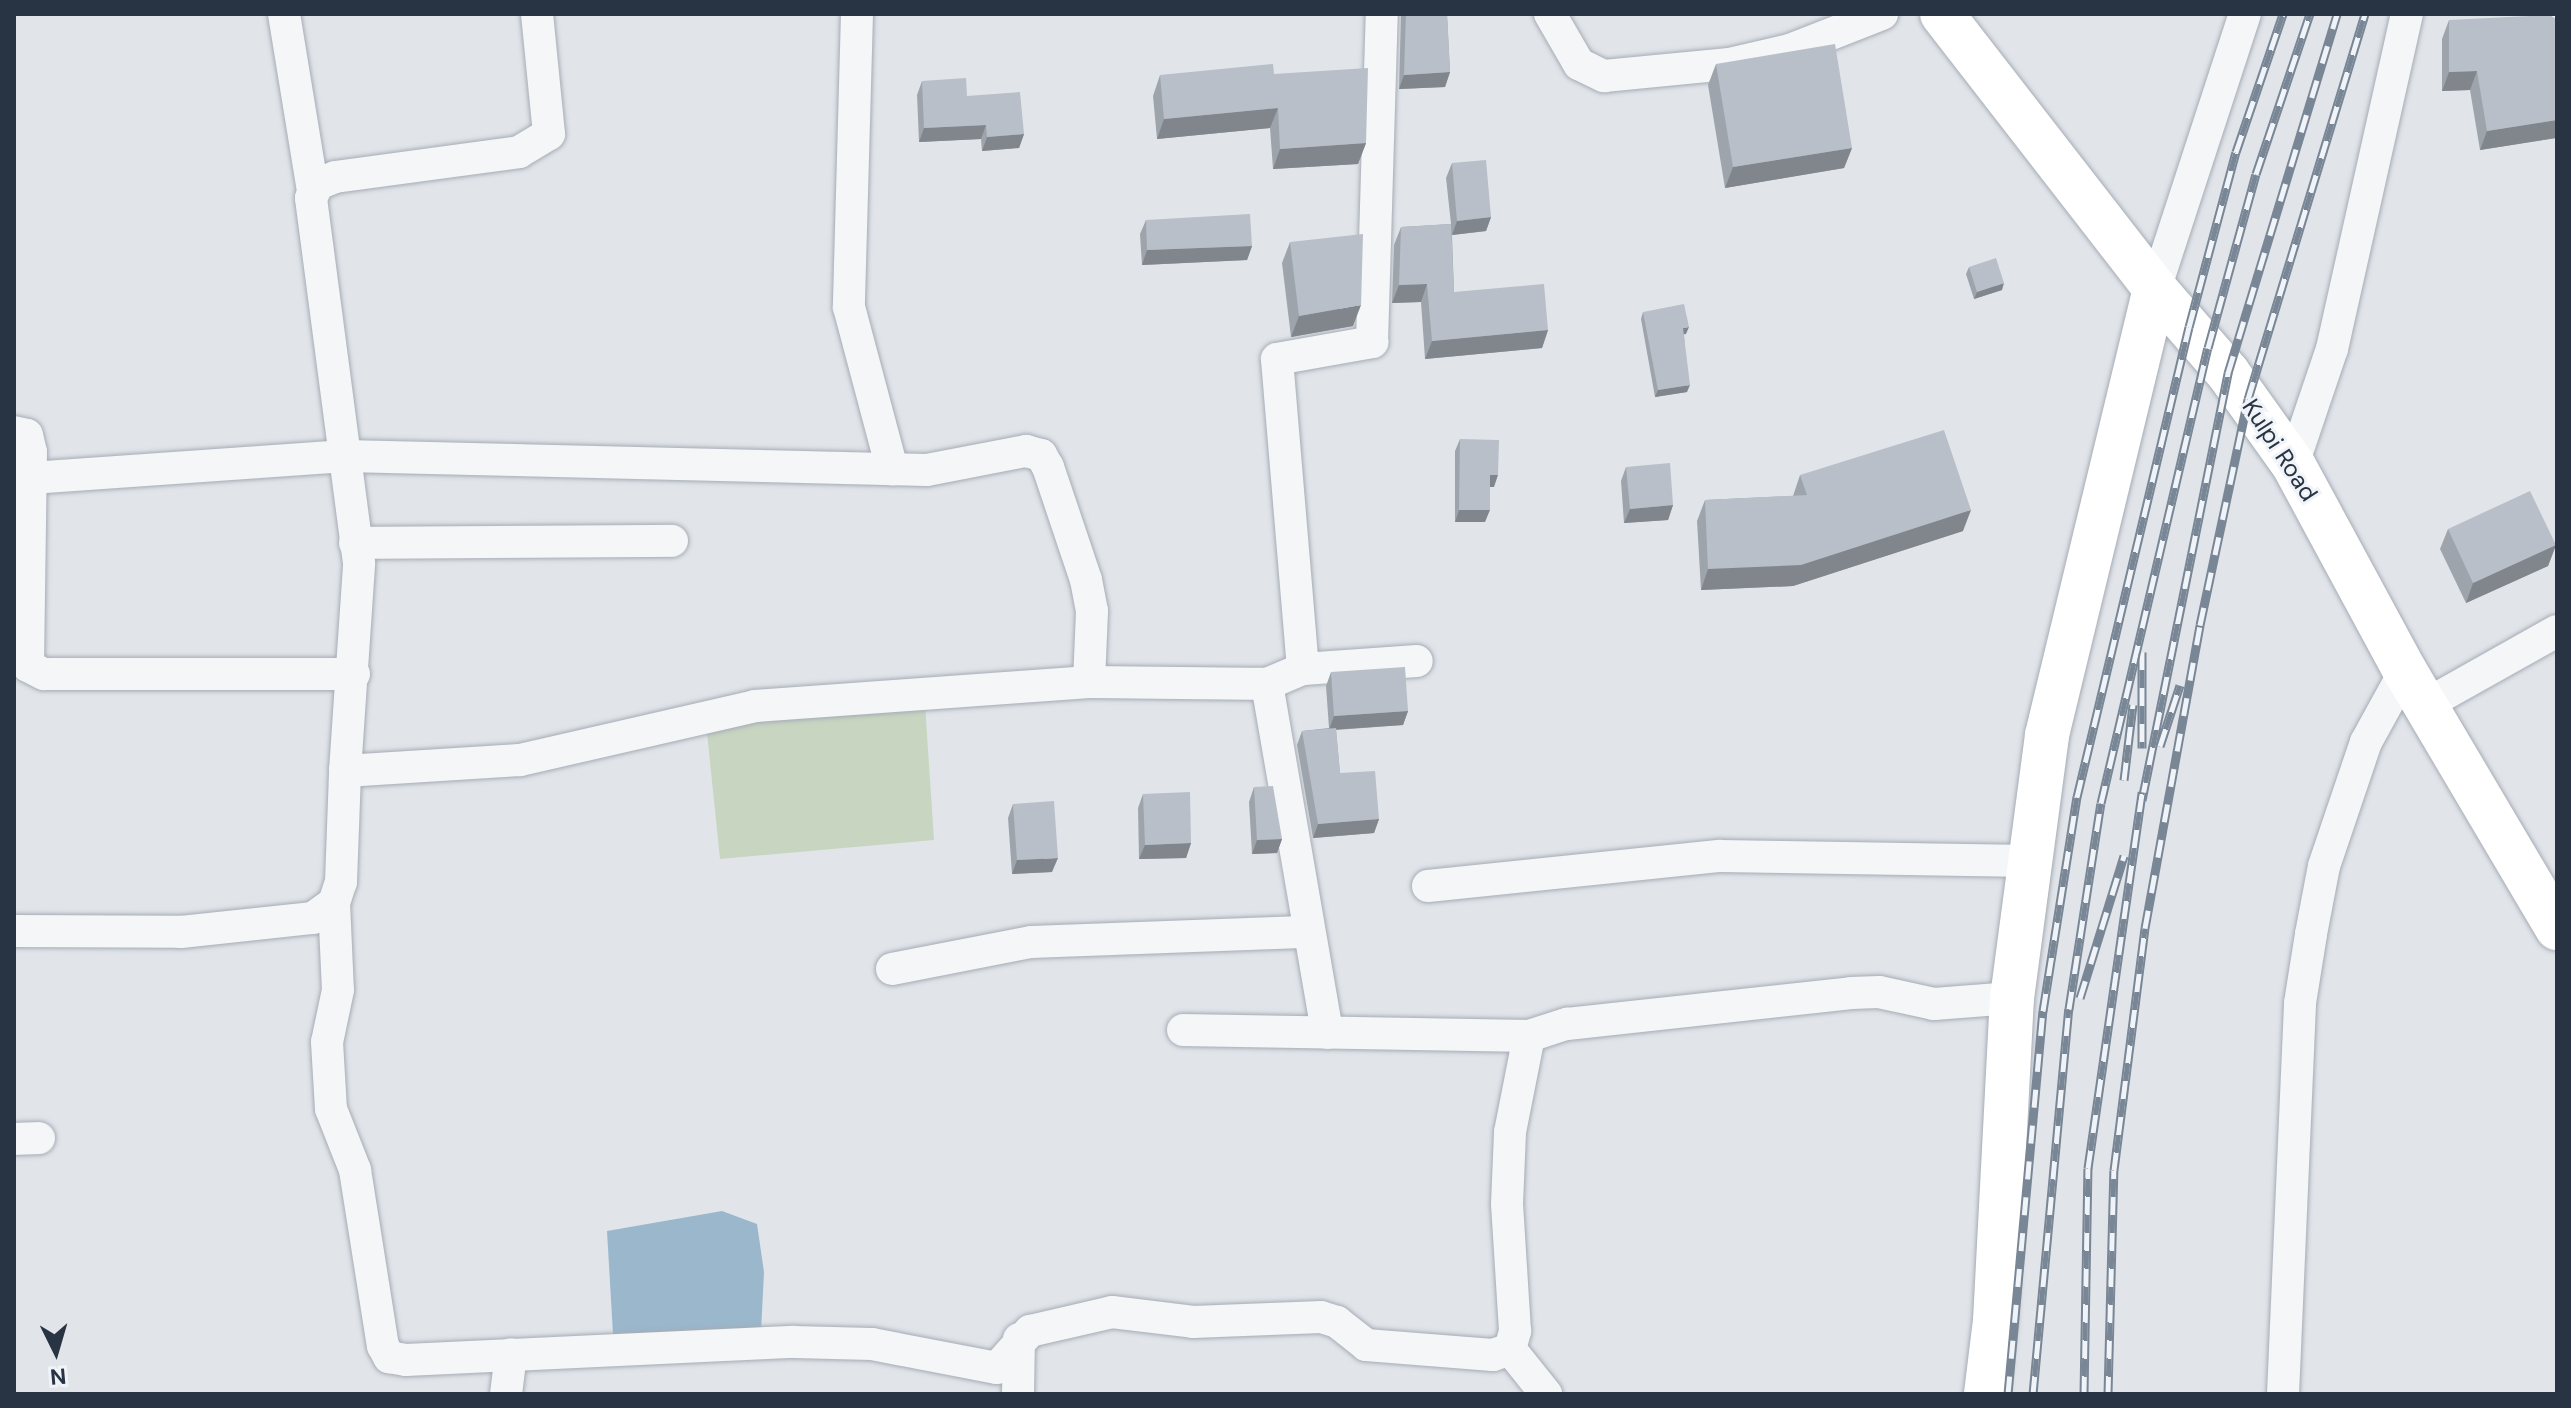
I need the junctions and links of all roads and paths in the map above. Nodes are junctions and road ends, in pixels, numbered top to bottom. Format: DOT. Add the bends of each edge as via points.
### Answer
graph roads {
  1 [pos="284,14"];
  2 [pos="537,14"];
  3 [pos="857,14"];
  4 [pos="1382,14"];
  5 [pos="1550,14"];
  6 [pos="1882,14"];
  7 [pos="1942,14"];
  8 [pos="2245,14"];
  9 [pos="2407,14"];
  10 [pos="2554,14"];
  11 [pos="2557,21"];
  12 [pos="313,191"];
  13 [pos="2155,289"];
  14 [pos="14,432"];
  15 [pos="345,456"];
  16 [pos="2293,464"];
  17 [pos="892,469"];
  18 [pos="31,478"];
  19 [pos="22,538"];
  20 [pos="672,541"];
  21 [pos="355,543"];
  22 [pos="2557,631"];
  23 [pos="1417,661"];
  24 [pos="1303,669"];
  25 [pos="354,674"];
  26 [pos="1089,682"];
  27 [pos="1267,684"];
  28 [pos="2415,688"];
  29 [pos="345,771"];
  30 [pos="2031,861"];
  31 [pos="1428,886"];
  32 [pos="334,903"];
  33 [pos="2557,928"];
  34 [pos="14,931"];
  35 [pos="1309,932"];
  36 [pos="892,969"];
  37 [pos="2012,998"];
  38 [pos="1183,1030"];
  39 [pos="1327,1033"];
  40 [pos="1529,1036"];
  41 [pos="1019,1339"];
  42 [pos="1510,1349"];
  43 [pos="511,1354"];
  44 [pos="506,1394"];
  45 [pos="1018,1394"];
  46 [pos="1546,1394"];
  47 [pos="1986,1394"];
  48 [pos="2283,1394"];
  1 -- 12 [label="street"];
  2 -- 12 [label="street" via="549,134 519,152 335,177"];
  3 -- 17 [label="street" via="849,307"];
  4 -- 24 [label="street" via="1372,342 1277,359"];
  5 -- 6 [label="street" via="1579,64 1604,76 1729,64 1803,46"];
  7 -- 13 [label="main road, Kulpi Road"];
  8 -- 13 [label="street"];
  9 -- 16 [label="street" via="2332,349"];
  10 -- 11 [label="street"];
  12 -- 15 [label="street"];
  13 -- 16 [label="main road, Kulpi Road" via="2228,373"];
  13 -- 30 [label="main road" via="2062,666"];
  14 -- 18 [label="street" via="27,435"];
  15 -- 17 [label="street"];
  15 -- 18 [label="street"];
  15 -- 21 [label="street"];
  16 -- 28 [label="main road, Kulpi Road"];
  17 -- 26 [label="street" via="956,466 1026,451 1041,455 1086,580 1092,611"];
  18 -- 19 [label="street"];
  19 -- 25 [label="street" via="28,666 44,674"];
  20 -- 21 [label="street"];
  21 -- 25 [label="street"];
  22 -- 28 [label="street"];
  23 -- 24 [label="street"];
  24 -- 27 [label="street"];
  25 -- 29 [label="street"];
  26 -- 27 [label="street"];
  26 -- 29 [label="street" via="755,706 520,760"];
  27 -- 35 [label="street"];
  28 -- 33 [label="main road, Kulpi Road"];
  28 -- 48 [label="street" via="2366,742 2324,866 2311,934 2300,1003"];
  29 -- 32 [label="street" via="341,882"];
  30 -- 31 [label="street" via="1720,856"];
  30 -- 37 [label="main road"];
  32 -- 34 [label="street" via="313,918 242,928"];
  32 -- 43 [label="street" via="338,990 327,1042 331,1109 355,1170 383,1346 389,1357 406,1360"];
  35 -- 36 [label="street" via="1042,941"];
  35 -- 39 [label="street"];
  37 -- 40 [label="street" via="1934,1004 1879,992 1851,993 1567,1024"];
  37 -- 47 [label="main road" via="1995,1321"];
  38 -- 39 [label="street"];
  39 -- 40 [label="street"];
  40 -- 42 [label="street" via="1510,1132 1507,1204 1515,1331"];
  41 -- 42 [label="street" via="1056,1322 1112,1312 1193,1322 1321,1317 1337,1322 1366,1345 1462,1356"];
  41 -- 43 [label="street" via="1005,1363 984,1369 872,1344 843,1343"];
  41 -- 45 [label="street"];
  42 -- 46 [label="street"];
  43 -- 44 [label="street"];
}
